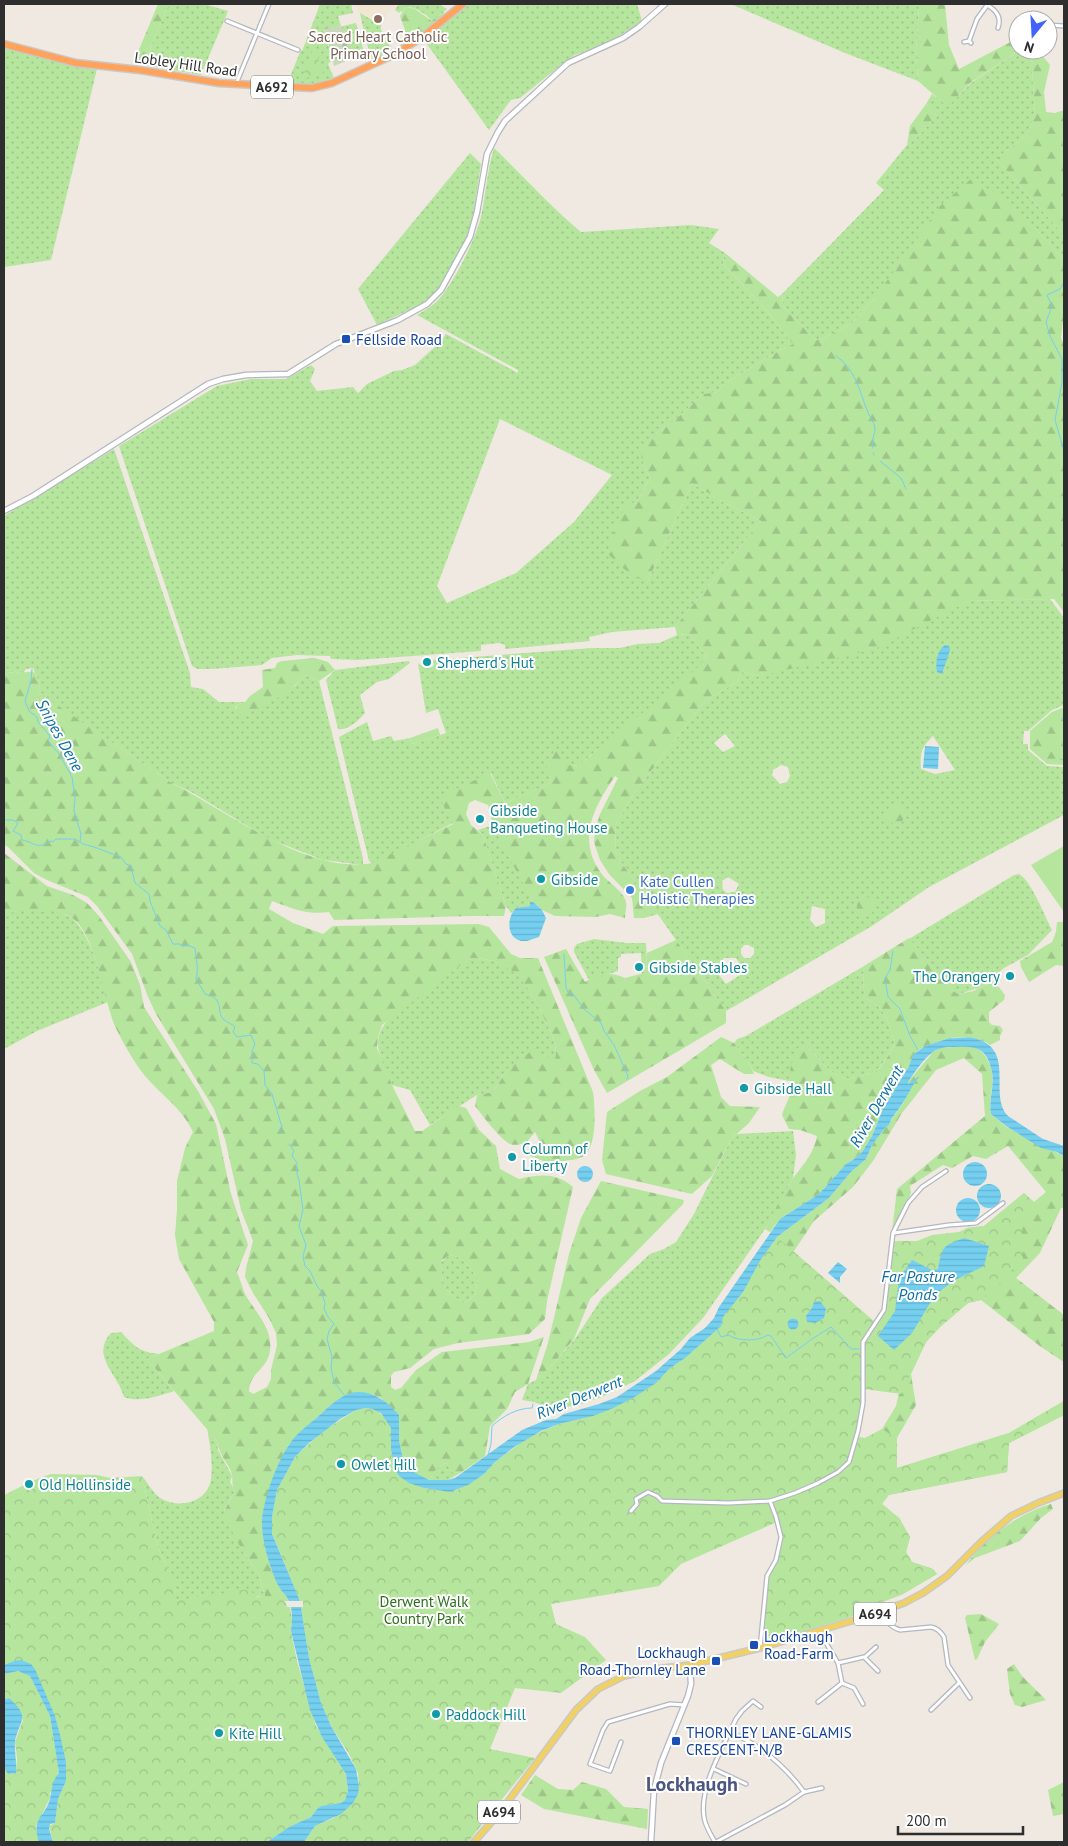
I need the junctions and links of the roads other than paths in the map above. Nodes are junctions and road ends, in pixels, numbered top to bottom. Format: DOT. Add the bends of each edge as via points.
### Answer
graph roads {
  1 [pos="269,4"];
  2 [pos="463,4"];
  3 [pos="665,4"];
  4 [pos="988,4"];
  5 [pos="227,21"];
  6 [pos="1000,25"];
  7 [pos="257,34"];
  8 [pos="968,42"];
  9 [pos="4,44"];
  10 [pos="298,50"];
  11 [pos="236,85"];
  12 [pos="4,511"];
  13 [pos="946,1172"];
  14 [pos="1003,1203"];
  15 [pos="894,1233"];
  16 [pos="1064,1493"];
  17 [pos="770,1503"];
  18 [pos="631,1511"];
  19 [pos="882,1612"];
  20 [pos="819,1630"];
  21 [pos="876,1647"];
  22 [pos="760,1648"];
  23 [pos="864,1657"];
  24 [pos="838,1663"];
  25 [pos="690,1665"];
  26 [pos="878,1671"];
  27 [pos="842,1683"];
  28 [pos="960,1683"];
  29 [pos="970,1698"];
  30 [pos="818,1702"];
  31 [pos="863,1704"];
  32 [pos="685,1705"];
  33 [pos="762,1707"];
  34 [pos="931,1710"];
  35 [pos="730,1732"];
  36 [pos="621,1742"];
  37 [pos="714,1769"];
  38 [pos="746,1784"];
  39 [pos="822,1788"];
  40 [pos="804,1792"];
  41 [pos="474,1842"];
  42 [pos="651,1842"];
  43 [pos="716,1842"];
  1 -- 7 [label="street"];
  2 -- 11 [label="highway, Lobley Hill Road / A692" via="408,46 371,66 322,86"];
  3 -- 12 [label="street" via="623,38 568,63 505,121 487,154 470,237 441,290 427,304 398,320 330,347 288,374 246,376 208,384 33,496"];
  4 -- 6 [label="street" via="998,14"];
  4 -- 8 [label="street" via="977,19"];
  5 -- 7 [label="street"];
  7 -- 10 [label="street"];
  7 -- 11 [label="street"];
  9 -- 11 [label="highway, Lobley Hill Road / A692" via="76,62"];
  13 -- 15 [label="street" via="922,1187 908,1203"];
  14 -- 15 [label="street" via="976,1223"];
  15 -- 17 [label="street" via="884,1310 863,1342 863,1403 850,1462 818,1483"];
  16 -- 19 [label="main road, A694" via="1012,1516 947,1576 923,1593"];
  17 -- 18 [label="street" via="662,1502 648,1492 636,1499 637,1504"];
  17 -- 22 [label="street" via="781,1538 776,1560 767,1576"];
  19 -- 20 [label="main road, A694"];
  19 -- 28 [label="street" via="890,1625 900,1630 931,1627 938,1630 944,1637 948,1665"];
  20 -- 22 [label="main road, A694"];
  20 -- 24 [label="street"];
  21 -- 23 [label="street"];
  22 -- 25 [label="main road, A694"];
  23 -- 24 [label="street"];
  23 -- 26 [label="street"];
  24 -- 27 [label="street"];
  25 -- 32 [label="street" via="691,1684"];
  25 -- 41 [label="main road, A694" via="624,1676 598,1689 576,1710"];
  27 -- 30 [label="street"];
  27 -- 31 [label="street" via="854,1688"];
  28 -- 29 [label="street"];
  28 -- 34 [label="street"];
  32 -- 36 [label="street" via="670,1704 608,1722 590,1764 610,1771"];
  32 -- 42 [label="street" via="661,1763 654,1790"];
  33 -- 35 [label="street" via="753,1701 742,1711"];
  35 -- 37 [label="street"];
  35 -- 40 [label="street" via="759,1748 791,1775"];
  37 -- 38 [label="street"];
  37 -- 43 [label="street" via="702,1803 704,1820"];
  39 -- 40 [label="street"];
  40 -- 43 [label="street" via="785,1806"];
}
